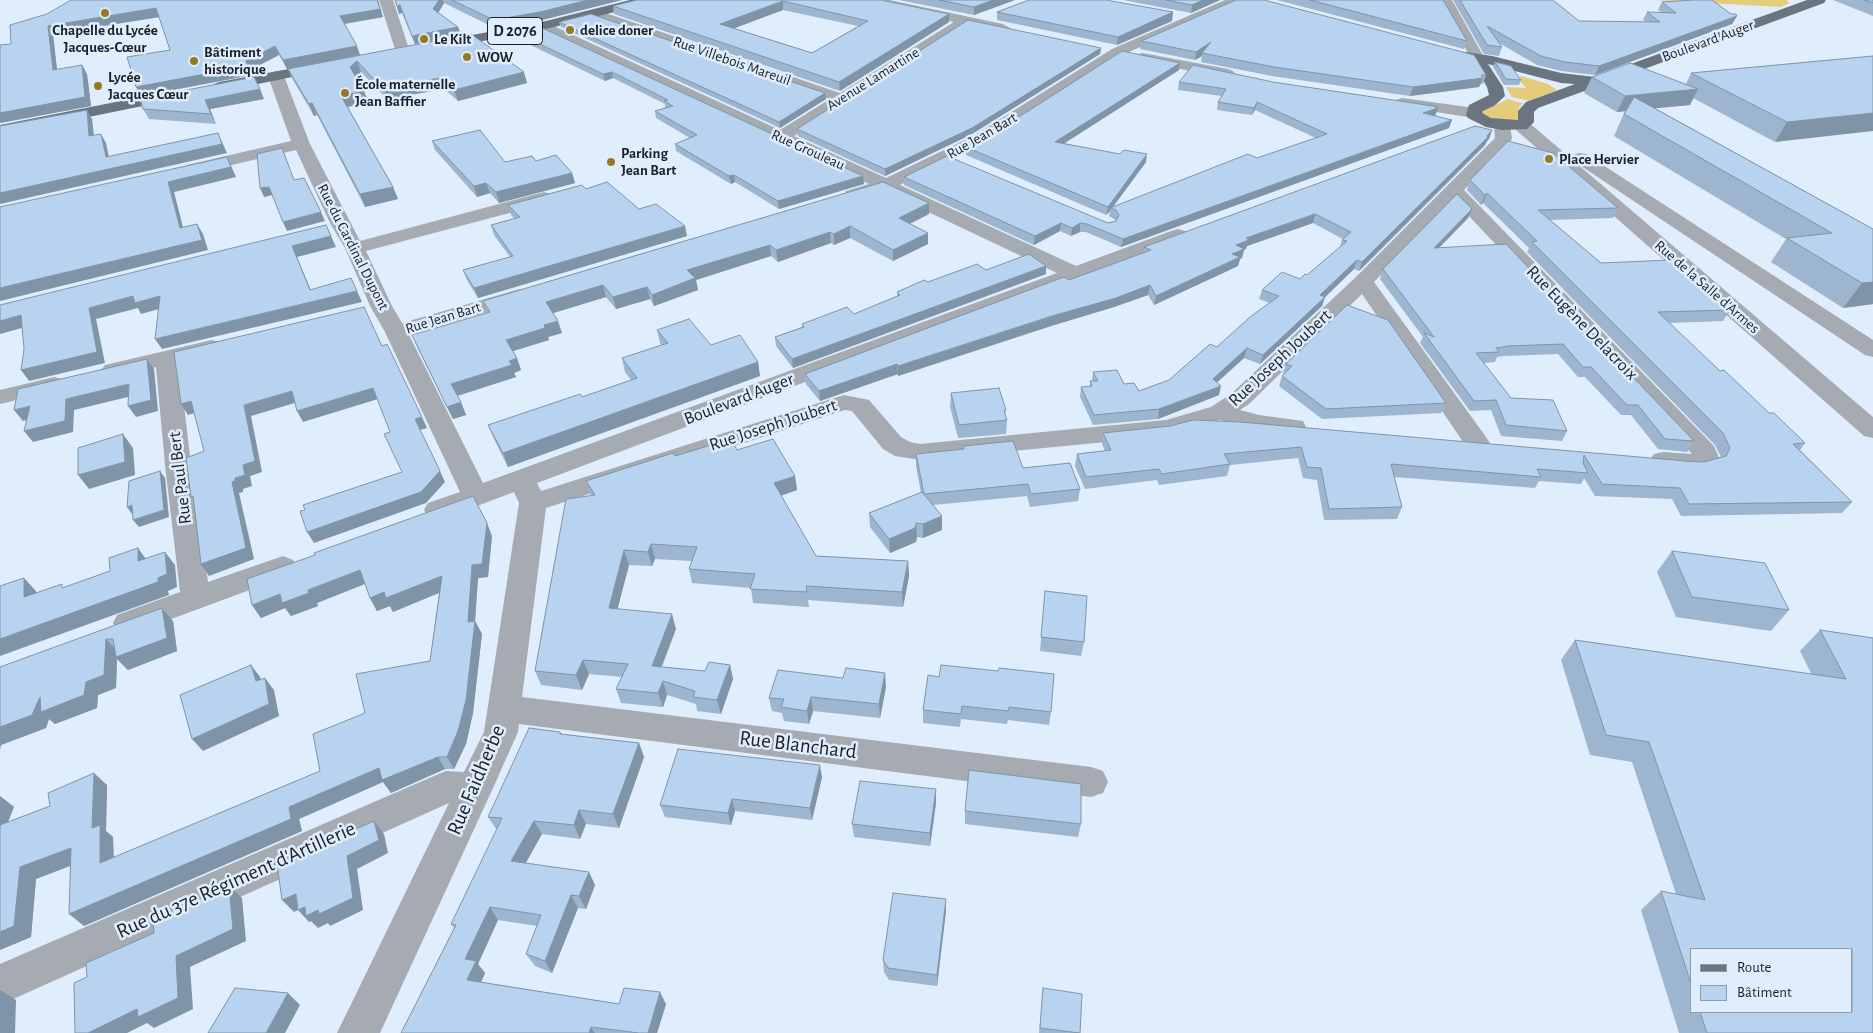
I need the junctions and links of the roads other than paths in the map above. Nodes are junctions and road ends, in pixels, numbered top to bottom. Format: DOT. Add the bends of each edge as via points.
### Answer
graph roads {
  1 [pos="386,0"];
  2 [pos="870,0"];
  3 [pos="1236,0"];
  4 [pos="1445,0"];
  5 [pos="1819,0"];
  6 [pos="640,1"];
  7 [pos="595,14"];
  8 [pos="995,14"];
  9 [pos="1172,15"];
  10 [pos="1191,19"];
  11 [pos="970,22"];
  12 [pos="542,26"];
  13 [pos="1016,31"];
  14 [pos="1100,48"];
  15 [pos="1117,52"];
  16 [pos="1451,52"];
  17 [pos="396,53"];
  18 [pos="340,64"];
  19 [pos="1482,66"];
  20 [pos="1535,71"];
  21 [pos="276,76"];
  22 [pos="1244,77"];
  23 [pos="1598,82"];
  24 [pos="1564,94"];
  25 [pos="841,98"];
  26 [pos="1388,101"];
  27 [pos="1482,122"];
  28 [pos="0,130"];
  29 [pos="781,137"];
  30 [pos="302,144"];
  31 [pos="1564,148"];
  32 [pos="948,156"];
  33 [pos="965,164"];
  34 [pos="175,173"];
  35 [pos="886,185"];
  36 [pos="1453,189"];
  37 [pos="558,195"];
  38 [pos="830,202"];
  39 [pos="1201,227"];
  40 [pos="355,248"];
  41 [pos="1075,273"];
  42 [pos="1363,281"];
  43 [pos="540,289"];
  44 [pos="396,332"];
  45 [pos="232,342"];
  46 [pos="1873,350"];
  47 [pos="167,358"];
  48 [pos="0,396"];
  49 [pos="1220,412"];
  50 [pos="1318,429"];
  51 [pos="1873,430"];
  52 [pos="1447,440"];
  53 [pos="1636,458"];
  54 [pos="528,491"];
  55 [pos="476,497"];
  56 [pos="417,518"];
  57 [pos="306,558"];
  58 [pos="196,599"];
  59 [pos="104,632"];
  60 [pos="505,709"];
  61 [pos="1091,782"];
  62 [pos="475,788"];
  63 [pos="0,985"];
  64 [pos="358,1033"];
  1 -- 17 [label="street"];
  2 -- 11 [label="street"];
  3 -- 10 [label="street, Rue Jean Bart"];
  4 -- 19 [label="street"];
  5 -- 23 [label="main road, Boulevard Auger"];
  6 -- 7 [label="main road, D 2076"];
  7 -- 12 [label="main road, D 2076"];
  7 -- 25 [label="street, Rue Villebois Mareuil"];
  8 -- 11 [label="street, Avenue Lamartine"];
  9 -- 10 [label="street"];
  10 -- 15 [label="street, Rue Jean Bart"];
  11 -- 13 [label="street"];
  11 -- 25 [label="street, Avenue Lamartine"];
  12 -- 17 [label="main road, D 2076"];
  12 -- 29 [label="street, Rue Grouleau"];
  14 -- 15 [label="street"];
  15 -- 22 [label="street"];
  15 -- 32 [label="street, Rue Jean Bart" via="980,140"];
  16 -- 19 [label="main road"];
  18 -- 21 [label="main road"];
  19 -- 20 [label="main road" via="1492,60"];
  19 -- 27 [label="main road" via="1497,96 1475,108"];
  20 -- 23 [label="main road"];
  20 -- 24 [label="main road" via="1568,88"];
  21 -- 28 [label="main road"];
  21 -- 30 [label="street, Rue du Cardinal Dupont"];
  23 -- 24 [label="main road, Boulevard Auger"];
  24 -- 27 [label="main road, Boulevard Auger" via="1532,105 1526,111 1526,122"];
  25 -- 29 [label="street, Avenue Lamartine"];
  26 -- 27 [label="street"];
  27 -- 36 [label="street, Rue Joseph Joubert" via="1504,139"];
  27 -- 51 [label="street, Rue de la Salle d'Armes" via="1541,144"];
  29 -- 35 [label="street, Rue Grouleau"];
  30 -- 34 [label="street"];
  30 -- 40 [label="street, Rue du Cardinal Dupont" via="331,227"];
  31 -- 46 [label="street"];
  32 -- 33 [label="street"];
  32 -- 35 [label="street, Rue Jean Bart"];
  35 -- 38 [label="street, Rue Jean Bart"];
  35 -- 41 [label="street, Rue Grouleau"];
  36 -- 42 [label="street, Rue Joseph Joubert"];
  36 -- 53 [label="street, Rue Eugène Delacroix" via="1705,452 1707,460 1696,463"];
  37 -- 40 [label="street"];
  39 -- 41 [label="street, Boulevard Auger"];
  40 -- 44 [label="street, Rue du Cardinal Dupont" via="372,308"];
  41 -- 54 [label="street, Boulevard Auger"];
  42 -- 49 [label="street, Rue Joseph Joubert" via="1240,399"];
  42 -- 52 [label="street" via="1487,444"];
  43 -- 44 [label="street, Rue Jean Bart"];
  44 -- 55 [label="street, Rue du Cardinal Dupont"];
  45 -- 47 [label="street"];
  47 -- 48 [label="street"];
  47 -- 58 [label="street, Rue Paul Bert"];
  49 -- 50 [label="street" via="1258,423"];
  49 -- 54 [label="street, Rue Joseph Joubert" via="1168,428 920,452 904,450 892,443 860,405 844,402"];
  54 -- 55 [label="street, Boulevard Auger"];
  54 -- 60 [label="street, Rue Faidherbe"];
  55 -- 56 [label="street, Boulevard Auger"];
  57 -- 58 [label="street"];
  58 -- 59 [label="street"];
  60 -- 61 [label="street, Rue Blanchard"];
  60 -- 62 [label="street, Rue Faidherbe" via="501,732"];
  62 -- 63 [label="street, Rue du 37e Régiment d'Artillerie" via="446,787"];
  62 -- 64 [label="street, Rue Faidherbe"];
}
